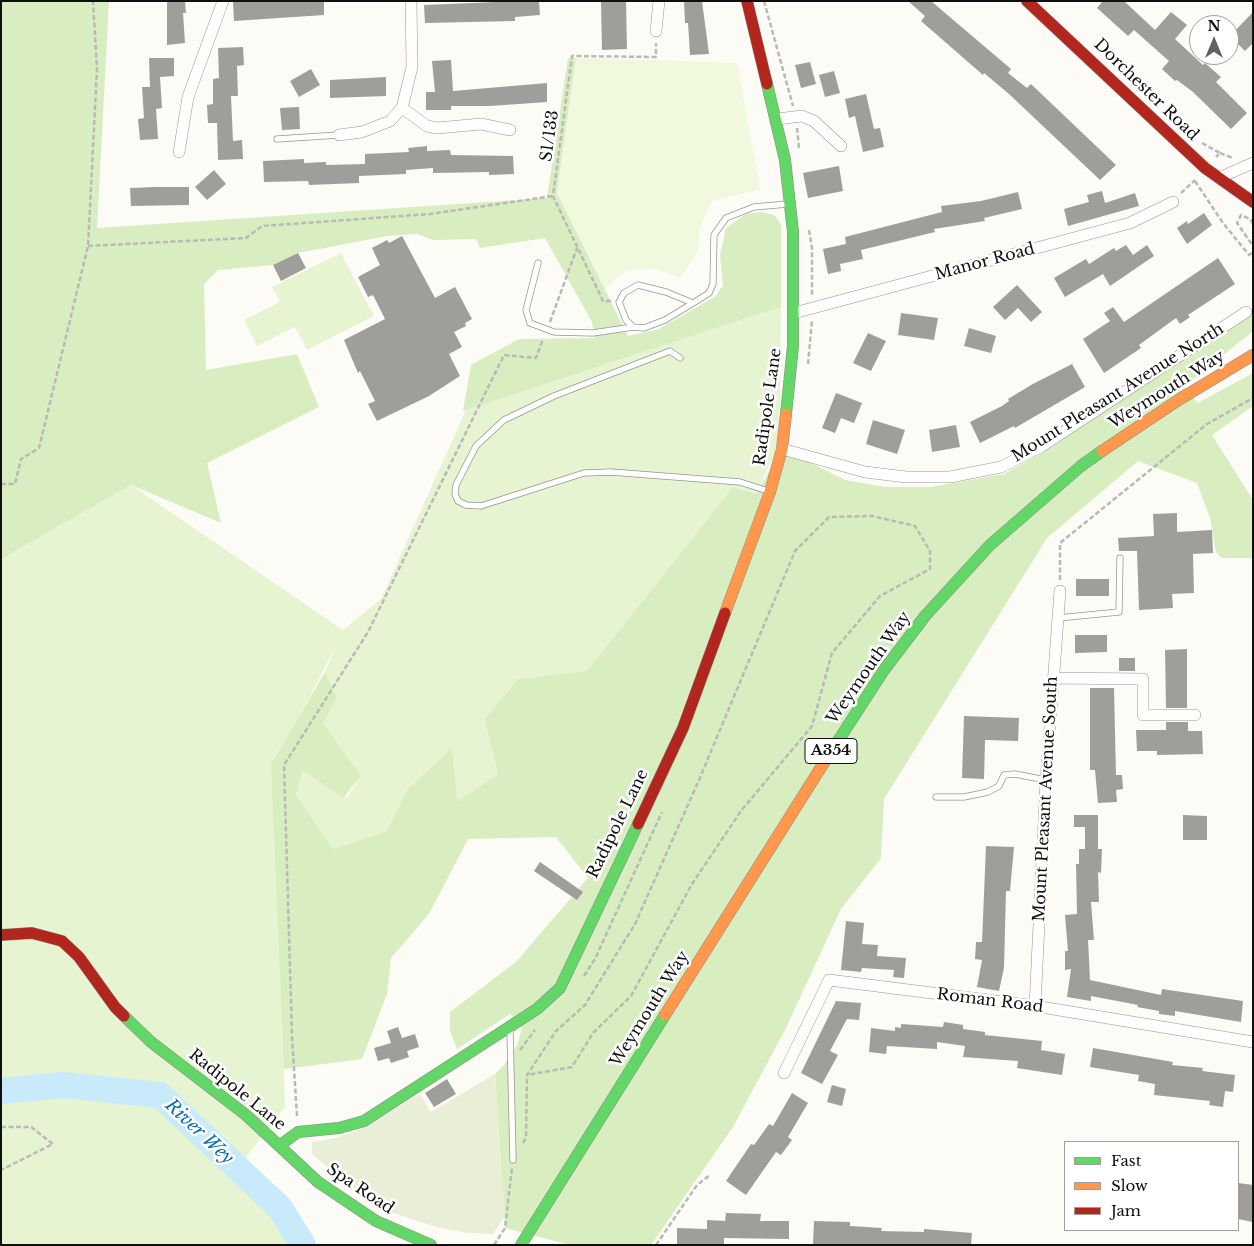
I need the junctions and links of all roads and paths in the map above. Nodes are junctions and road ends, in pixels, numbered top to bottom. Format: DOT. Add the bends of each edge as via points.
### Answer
graph roads {
  1 [pos="93,1"];
  2 [pos="223,1"];
  3 [pos="411,1"];
  4 [pos="659,1"];
  5 [pos="747,1"];
  6 [pos="1026,1"];
  7 [pos="656,31"];
  8 [pos="402,108"];
  9 [pos="777,119"];
  10 [pos="510,130"];
  11 [pos="339,135"];
  12 [pos="276,138"];
  13 [pos="841,146"];
  14 [pos="179,152"];
  15 [pos="1253,163"];
  16 [pos="1205,168"];
  17 [pos="1219,178"];
  18 [pos="1195,180"];
  19 [pos="553,196"];
  20 [pos="1251,199"];
  21 [pos="1173,202"];
  22 [pos="790,204"];
  23 [pos="1253,224"];
  24 [pos="88,246"];
  25 [pos="1253,246"];
  26 [pos="578,248"];
  27 [pos="1253,252"];
  28 [pos="538,262"];
  29 [pos="619,302"];
  30 [pos="693,303"];
  31 [pos="1246,312"];
  32 [pos="794,313"];
  33 [pos="633,326"];
  34 [pos="547,329"];
  35 [pos="1252,355"];
  36 [pos="680,358"];
  37 [pos="1253,398"];
  38 [pos="782,449"];
  39 [pos="1,484"];
  40 [pos="770,492"];
  41 [pos="1120,558"];
  42 [pos="1060,591"];
  43 [pos="1058,618"];
  44 [pos="1053,678"];
  45 [pos="1195,715"];
  46 [pos="1046,780"];
  47 [pos="936,796"];
  48 [pos="1,935"];
  49 [pos="1035,1006"];
  50 [pos="509,1026"];
  51 [pos="1253,1042"];
  52 [pos="784,1073"];
  53 [pos="527,1075"];
  54 [pos="1,1127"];
  55 [pos="298,1132"];
  56 [pos="279,1146"];
  57 [pos="513,1160"];
  58 [pos="1,1170"];
  59 [pos="710,1175"];
  60 [pos="431,1245"];
  61 [pos="494,1245"];
  62 [pos="521,1245"];
  63 [pos="656,1245"];
  1 -- 24 [label="path" via="96,69"];
  2 -- 14 [label="street" via="188,97"];
  3 -- 8 [label="street" via="412,67"];
  4 -- 7 [label="street"];
  5 -- 9 [label="main road, Radipole Lane"];
  6 -- 16 [label="main road, Dorchester Road"];
  7 -- 19 [label="path, S1/133" via="656,58 572,56"];
  8 -- 10 [label="street" via="427,126 481,124"];
  8 -- 11 [label="street" via="390,121 362,132"];
  9 -- 13 [label="street" via="802,116 814,121"];
  9 -- 22 [label="main road, Radipole Lane"];
  11 -- 12 [label="lane"];
  15 -- 17 [label="street"];
  16 -- 17 [label="main road, Dorchester Road"];
  16 -- 18 [label="path"];
  17 -- 20 [label="main road, Dorchester Road"];
  18 -- 21 [label="path"];
  18 -- 27 [label="path" via="1223,223 1249,255"];
  19 -- 24 [label="path" via="430,214 262,226 246,238"];
  19 -- 26 [label="path"];
  21 -- 32 [label="street, Manor Road" via="1130,223"];
  22 -- 30 [label="lane" via="754,207 726,218 714,235 714,284 709,293"];
  22 -- 32 [label="main road, Radipole Lane"];
  23 -- 25 [label="path" via="1241,215 1237,223"];
  24 -- 39 [label="path" via="39,448 21,459 15,484"];
  26 -- 29 [label="path" via="603,301"];
  26 -- 34 [label="path"];
  28 -- 34 [label="lane" via="526,310 530,323"];
  29 -- 30 [label="lane" via="624,293 638,285"];
  29 -- 33 [label="lane" via="626,320"];
  30 -- 33 [label="lane" via="655,325"];
  31 -- 38 [label="street, Mount Pleasant Avenue North" via="1042,446 1001,467 950,477 906,477 865,472"];
  32 -- 38 [label="main road, Radipole Lane"];
  33 -- 34 [label="lane" via="593,333"];
  34 -- 55 [label="path" via="536,358 504,355 368,632 284,765"];
  35 -- 62 [label="main road, Weymouth Way / A354" via="1081,466 990,545 925,616 884,670 838,740"];
  36 -- 40 [label="lane" via="670,351 554,396 504,420 476,446 456,485 454,494 458,501 481,506 584,473 611,472 740,482"];
  37 -- 42 [label="path" via="1207,424 1060,543"];
  38 -- 40 [label="main road, Radipole Lane"];
  40 -- 50 [label="main road, Radipole Lane" via="683,728 608,883 577,956 560,988 537,1009"];
  41 -- 43 [label="lane" via="1119,612"];
  42 -- 43 [label="street, Mount Pleasant Avenue South"];
  43 -- 44 [label="street, Mount Pleasant Avenue South"];
  44 -- 45 [label="street" via="1143,679 1143,714"];
  44 -- 46 [label="street, Mount Pleasant Avenue South"];
  46 -- 47 [label="lane" via="1004,775 998,786 988,792"];
  46 -- 49 [label="street, Mount Pleasant Avenue South"];
  48 -- 56 [label="main road, Radipole Lane" via="32,933 62,941 79,957 115,1007 151,1042 246,1115"];
  49 -- 51 [label="street, Roman Road"];
  49 -- 52 [label="street, Roman Road" via="829,980"];
  50 -- 55 [label="main road, Radipole Lane" via="364,1120 339,1128"];
  50 -- 57 [label="lane"];
  53 -- 53 [label="path" via="556,1031 585,1005 635,924 700,780 795,551 829,517 872,516 915,526 930,551 930,569 880,596 832,653 812,726 741,811 692,884 631,996 593,1033 572,1067"];
  53 -- 57 [label="path" via="526,1138"];
  54 -- 58 [label="path" via="31,1128 53,1144"];
  55 -- 56 [label="main road, Radipole Lane"];
  56 -- 60 [label="main road, Spa Road" via="318,1182 356,1208 401,1234"];
  57 -- 61 [label="path" via="505,1228"];
  59 -- 63 [label="path" via="697,1185"];
}
